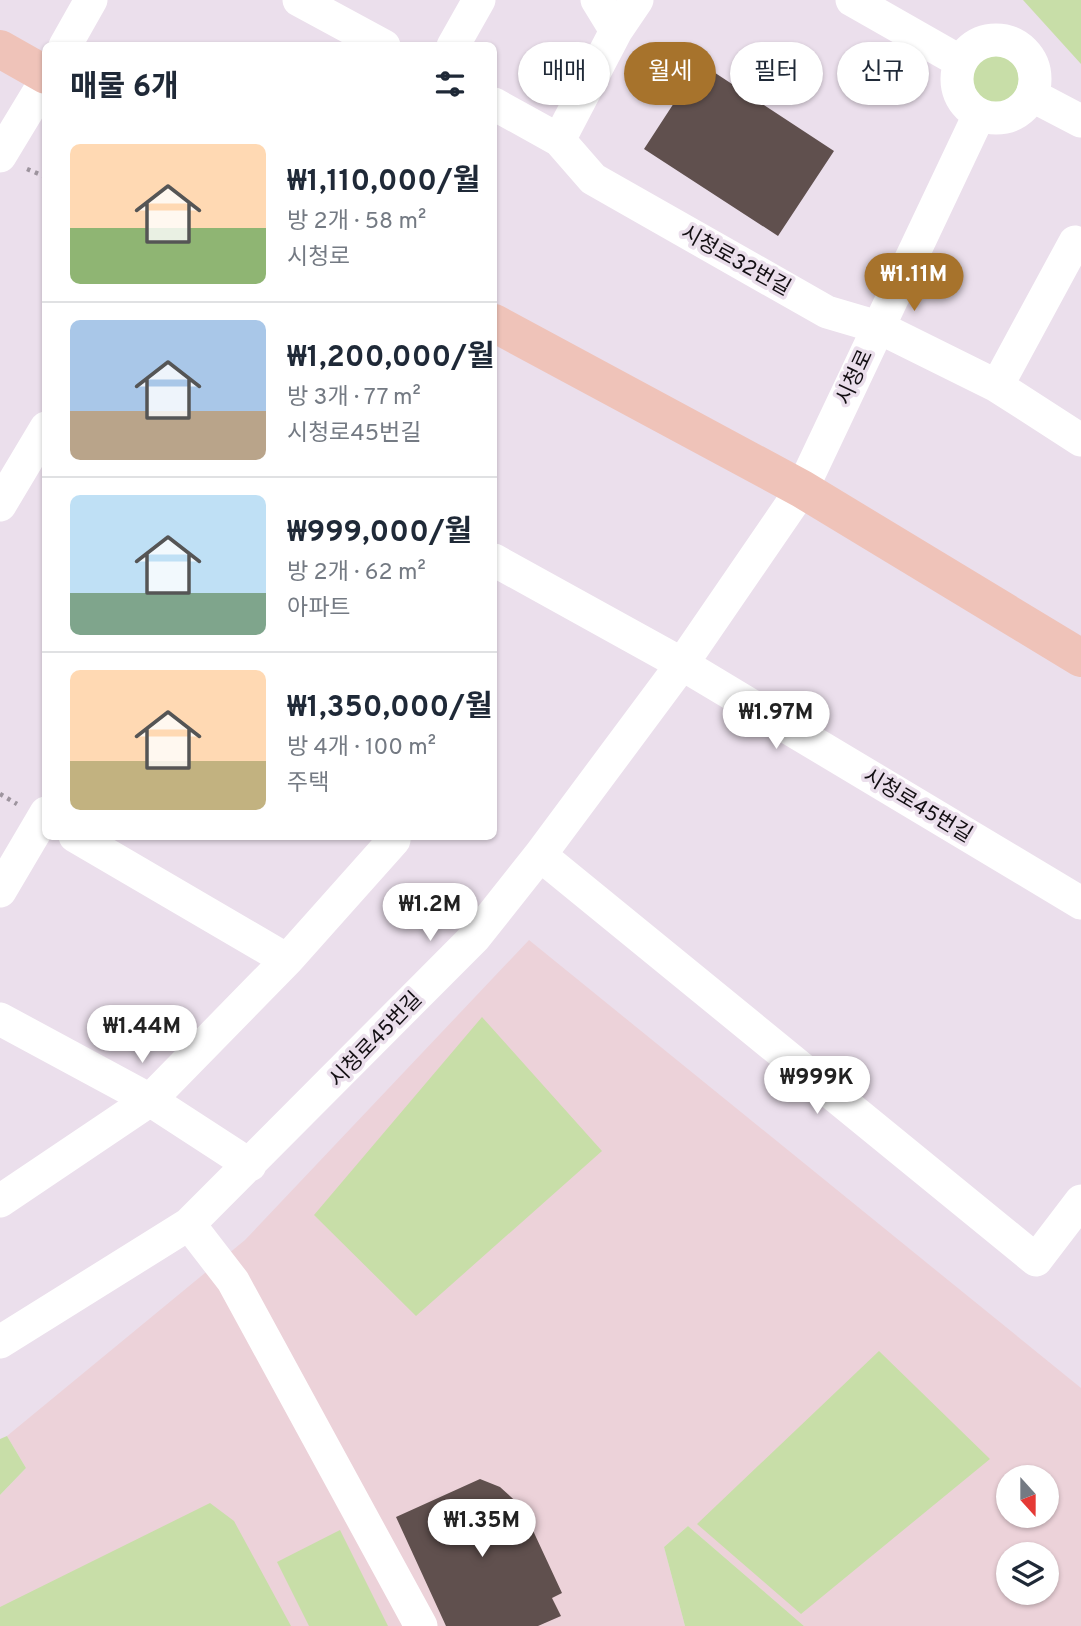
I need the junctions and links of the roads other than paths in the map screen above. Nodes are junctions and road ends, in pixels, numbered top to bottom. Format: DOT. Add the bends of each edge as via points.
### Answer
graph roads {
  1 [pos="91,0"];
  2 [pos="299,0"];
  3 [pos="479,0"];
  4 [pos="597,0"];
  5 [pos="637,0"];
  6 [pos="852,0"];
  7 [pos="616,31"];
  8 [pos="67,42"];
  9 [pos="377,42"];
  10 [pos="455,42"];
  11 [pos="0,49"];
  12 [pos="961,62"];
  13 [pos="42,73"];
  14 [pos="42,87"];
  15 [pos="1033,96"];
  16 [pos="497,106"];
  17 [pos="979,115"];
  18 [pos="1081,121"];
  19 [pos="559,140"];
  20 [pos="0,156"];
  21 [pos="1081,246"];
  22 [pos="497,325"];
  23 [pos="878,327"];
  24 [pos="997,386"];
  25 [pos="42,435"];
  26 [pos="1081,440"];
  27 [pos="802,489"];
  28 [pos="0,505"];
  29 [pos="497,562"];
  30 [pos="1081,658"];
  31 [pos="682,664"];
  32 [pos="42,821"];
  33 [pos="82,840"];
  34 [pos="394,840"];
  35 [pos="540,855"];
  36 [pos="0,891"];
  37 [pos="1081,903"];
  38 [pos="287,960"];
  39 [pos="0,1019"];
  40 [pos="150,1100"];
  41 [pos="250,1165"];
  42 [pos="1081,1200"];
  43 [pos="0,1201"];
  44 [pos="189,1224"];
  45 [pos="0,1342"];
  46 [pos="421,1626"];
  1 -- 8 [label="street"];
  2 -- 9 [label="street"];
  3 -- 10 [label="street"];
  4 -- 7 [label="street"];
  5 -- 7 [label="street"];
  6 -- 12 [label="street"];
  7 -- 19 [label="street"];
  11 -- 13 [label="main road"];
  12 -- 15 [label="street" via="980,44 993,40 1019,47 1034,69"];
  12 -- 17 [label="street" via="957,73 961,98"];
  14 -- 20 [label="street"];
  15 -- 17 [label="street" via="1015,114"];
  15 -- 18 [label="street"];
  16 -- 19 [label="street, 시청로32번길"];
  17 -- 23 [label="street, 시청로"];
  19 -- 23 [label="street, 시청로32번길" via="593,179 827,312"];
  21 -- 24 [label="street" via="1075,242"];
  22 -- 27 [label="main road"];
  23 -- 24 [label="street, 시청로32번길"];
  23 -- 27 [label="street, 시청로"];
  24 -- 26 [label="street, 시청로32번길"];
  25 -- 28 [label="street"];
  27 -- 30 [label="main road"];
  27 -- 31 [label="street, 시청로45번길"];
  29 -- 31 [label="street, 시청로45번길"];
  31 -- 35 [label="street, 시청로45번길"];
  31 -- 37 [label="street, 시청로45번길"];
  32 -- 36 [label="street"];
  33 -- 38 [label="street"];
  34 -- 38 [label="street"];
  35 -- 41 [label="street, 시청로45번길" via="475,937"];
  35 -- 42 [label="street" via="1036,1261"];
  38 -- 40 [label="street"];
  39 -- 40 [label="street"];
  40 -- 41 [label="street"];
  40 -- 43 [label="street"];
  41 -- 44 [label="street, 시청로45번길"];
  44 -- 45 [label="street, 시청로45번길"];
  44 -- 46 [label="street" via="233,1281"];
}
